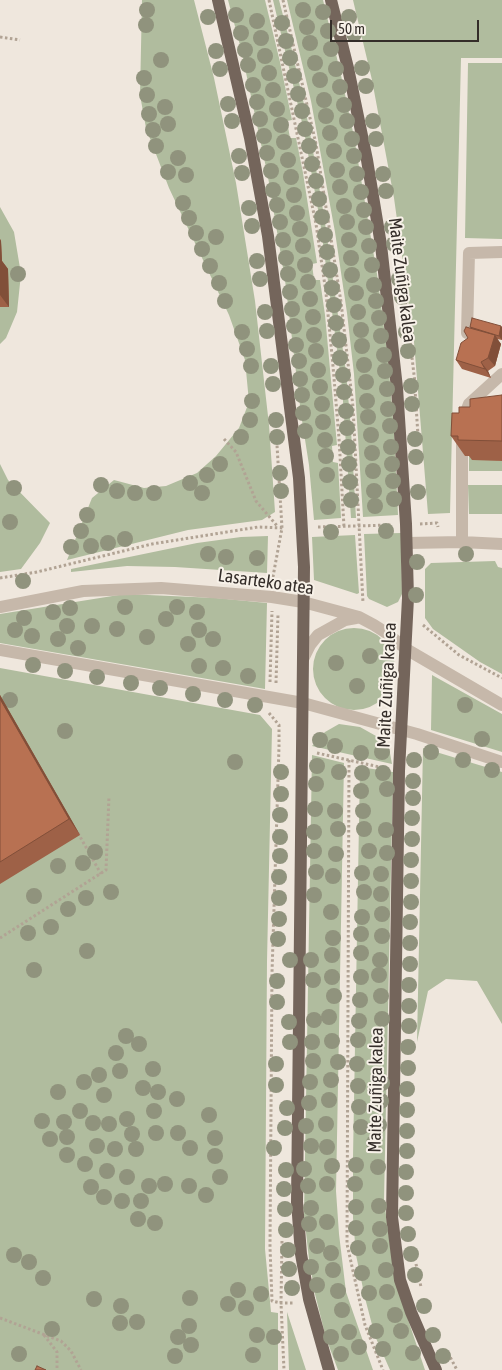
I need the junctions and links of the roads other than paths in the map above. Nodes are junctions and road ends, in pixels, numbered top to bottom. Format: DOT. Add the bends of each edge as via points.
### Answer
graph roads {
  1 [pos="218,0"];
  2 [pos="331,0"];
  3 [pos="502,252"];
  4 [pos="467,334"];
  5 [pos="502,374"];
  6 [pos="462,542"];
  7 [pos="407,543"];
  8 [pos="502,544"];
  9 [pos="303,602"];
  10 [pos="0,607"];
  11 [pos="359,617"];
  12 [pos="406,649"];
  13 [pos="0,650"];
  14 [pos="303,659"];
  15 [pos="303,703"];
  16 [pos="502,705"];
  17 [pos="402,731"];
  18 [pos="502,762"];
  19 [pos="329,1370"];
  20 [pos="436,1370"];
  1 -- 9 [label="main road" via="250,138 268,236 299,478"];
  2 -- 7 [label="main road, Maite Zuñiga kalea" via="367,160 381,245 397,388"];
  3 -- 4 [label="street" via="469,253"];
  5 -- 6 [label="street" via="469,404 462,422"];
  6 -- 7 [label="street"];
  6 -- 8 [label="street"];
  7 -- 12 [label="main road, Maite Zuñiga kalea"];
  9 -- 10 [label="street, Lasarteko atea" via="161,588 83,591"];
  9 -- 11 [label="street, Lasarteko atea"];
  9 -- 14 [label="main road"];
  11 -- 12 [label="street, Lasarteko atea"];
  11 -- 14 [label="street" via="345,620 318,635"];
  12 -- 16 [label="street, Lasarteko atea"];
  12 -- 17 [label="main road, Maite Zuñiga kalea"];
  13 -- 15 [label="street"];
  14 -- 15 [label="main road"];
  15 -- 17 [label="street"];
  15 -- 19 [label="main road" via="297,1202 309,1299"];
  17 -- 18 [label="street"];
  17 -- 20 [label="main road, Maite Zuñiga kalea" via="392,1218 400,1280"];
}
